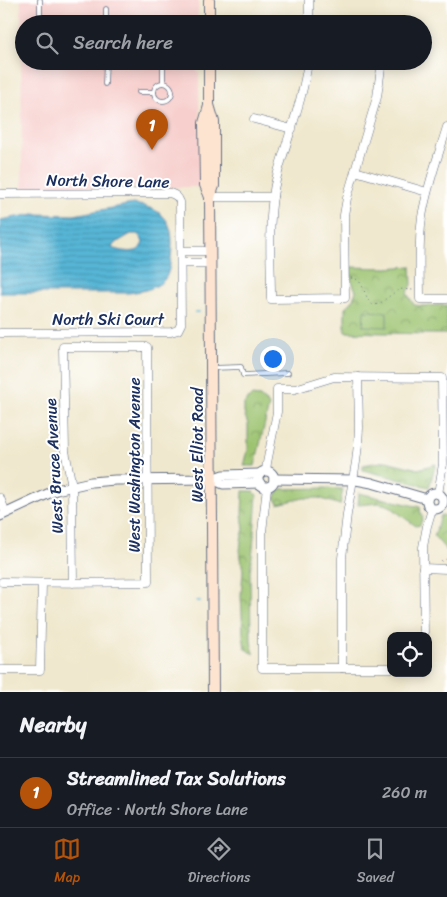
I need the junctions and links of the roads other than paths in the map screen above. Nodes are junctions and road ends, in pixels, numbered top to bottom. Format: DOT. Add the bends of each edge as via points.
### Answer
graph roads {
  1 [pos="40,0"];
  2 [pos="209,0"];
  3 [pos="309,0"];
  4 [pos="106,9"];
  5 [pos="40,15"];
  6 [pos="106,15"];
  7 [pos="209,15"];
  8 [pos="309,15"];
  9 [pos="106,70"];
  10 [pos="163,70"];
  11 [pos="209,70"];
  12 [pos="307,70"];
  13 [pos="381,70"];
  14 [pos="163,83"];
  15 [pos="106,84"];
  16 [pos="139,92"];
  17 [pos="154,92"];
  18 [pos="254,119"];
  19 [pos="447,127"];
  20 [pos="292,129"];
  21 [pos="355,171"];
  22 [pos="427,192"];
  23 [pos="0,194"];
  24 [pos="210,197"];
  25 [pos="273,197"];
  26 [pos="181,251"];
  27 [pos="210,251"];
  28 [pos="181,263"];
  29 [pos="211,263"];
  30 [pos="447,299"];
  31 [pos="0,333"];
  32 [pos="63,347"];
  33 [pos="211,368"];
  34 [pos="288,373"];
  35 [pos="358,377"];
  36 [pos="212,479"];
  37 [pos="263,479"];
  38 [pos="148,480"];
  39 [pos="353,480"];
  40 [pos="72,486"];
  41 [pos="438,494"];
  42 [pos="0,498"];
  43 [pos="427,499"];
  44 [pos="445,504"];
  45 [pos="432,509"];
  46 [pos="3,514"];
  47 [pos="423,568"];
  48 [pos="447,568"];
  49 [pos="2,582"];
  50 [pos="42,583"];
  51 [pos="73,583"];
  52 [pos="424,632"];
  53 [pos="342,668"];
  54 [pos="387,668"];
  55 [pos="0,670"];
  56 [pos="213,692"];
  1 -- 5 [label="lane"];
  2 -- 7 [label="main road"];
  3 -- 8 [label="street"];
  4 -- 6 [label="lane"];
  9 -- 15 [label="lane"];
  10 -- 14 [label="lane"];
  11 -- 24 [label="main road, West Elliot Road" via="209,105 204,123 204,185"];
  12 -- 20 [label="street"];
  13 -- 21 [label="street" via="377,98"];
  14 -- 17 [label="lane" via="158,84"];
  14 -- 17 [label="lane" via="172,89 171,98 161,101"];
  16 -- 17 [label="lane"];
  18 -- 20 [label="street"];
  19 -- 22 [label="street"];
  20 -- 25 [label="street"];
  21 -- 22 [label="street"];
  21 -- 25 [label="street" via="344,215 345,298 271,298"];
  22 -- 30 [label="street" via="420,248 420,299"];
  23 -- 26 [label="street, North Shore Lane" via="174,194 180,202"];
  24 -- 25 [label="street"];
  24 -- 27 [label="main road, West Elliot Road"];
  26 -- 27 [label="street"];
  26 -- 28 [label="street, North Shore Lane"];
  27 -- 29 [label="main road, West Elliot Road"];
  28 -- 29 [label="street"];
  28 -- 31 [label="street, North Ski Court" via="181,324 174,332"];
  29 -- 33 [label="main road, West Elliot Road"];
  32 -- 38 [label="street, West Washington Avenue" via="147,347"];
  32 -- 40 [label="street, West Bruce Avenue" via="65,451"];
  33 -- 34 [label="lane" via="241,367 243,375"];
  33 -- 36 [label="main road, West Elliot Road"];
  35 -- 37 [label="street" via="334,377 295,389 277,390 277,412"];
  35 -- 39 [label="street" via="359,428"];
  35 -- 41 [label="street" via="442,378 443,464"];
  36 -- 37 [label="street" via="223,475"];
  36 -- 38 [label="street"];
  36 -- 56 [label="main road, West Elliot Road"];
  37 -- 39 [label="street" via="271,485 274,479"];
  37 -- 53 [label="street" via="262,668"];
  38 -- 40 [label="street" via="115,480"];
  38 -- 51 [label="street, West Washington Avenue" via="148,582"];
  39 -- 43 [label="street"];
  39 -- 53 [label="street" via="342,558"];
  40 -- 46 [label="street"];
  40 -- 51 [label="street, West Bruce Avenue"];
  41 -- 43 [label="street"];
  41 -- 44 [label="street"];
  42 -- 46 [label="street"];
  43 -- 45 [label="street"];
  44 -- 45 [label="street"];
  45 -- 47 [label="street" via="423,547"];
  47 -- 48 [label="street"];
  47 -- 52 [label="street"];
  49 -- 50 [label="street"];
  50 -- 51 [label="street"];
  50 -- 55 [label="street" via="40,670"];
  53 -- 54 [label="street"];
}
